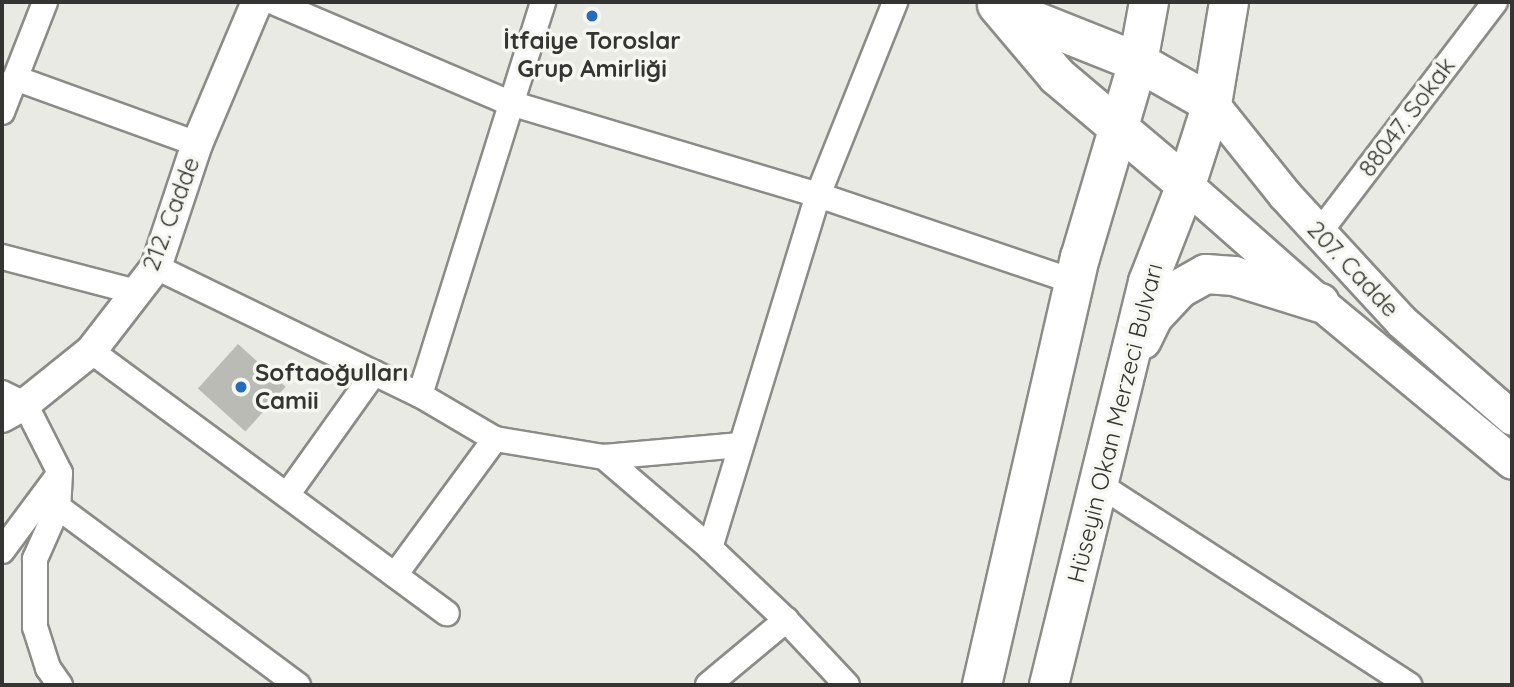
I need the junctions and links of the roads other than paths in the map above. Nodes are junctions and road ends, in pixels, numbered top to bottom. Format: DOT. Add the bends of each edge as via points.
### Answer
graph roads {
  1 [pos="45,2"];
  2 [pos="257,2"];
  3 [pos="273,2"];
  4 [pos="543,2"];
  5 [pos="895,2"];
  6 [pos="1150,2"];
  7 [pos="1229,2"];
  8 [pos="1494,2"];
  9 [pos="995,4"];
  10 [pos="1138,62"];
  11 [pos="15,78"];
  12 [pos="510,103"];
  13 [pos="1212,104"];
  14 [pos="2,112"];
  15 [pos="1119,128"];
  16 [pos="198,144"];
  17 [pos="1186,185"];
  18 [pos="818,195"];
  19 [pos="1319,233"];
  20 [pos="2,257"];
  21 [pos="156,267"];
  22 [pos="1075,282"];
  23 [pos="136,292"];
  24 [pos="1320,303"];
  25 [pos="91,351"];
  26 [pos="374,373"];
  27 [pos="1122,379"];
  28 [pos="420,395"];
  29 [pos="10,405"];
  30 [pos="1512,418"];
  31 [pos="495,439"];
  32 [pos="740,445"];
  33 [pos="604,457"];
  34 [pos="1512,462"];
  35 [pos="60,473"];
  36 [pos="1097,483"];
  37 [pos="287,495"];
  38 [pos="58,507"];
  39 [pos="710,548"];
  40 [pos="2,551"];
  41 [pos="395,575"];
  42 [pos="447,613"];
  43 [pos="786,620"];
  44 [pos="60,685"];
  45 [pos="298,685"];
  46 [pos="708,685"];
  47 [pos="848,685"];
  48 [pos="982,685"];
  49 [pos="1049,685"];
  50 [pos="1409,685"];
  1 -- 11 [label="street"];
  2 -- 16 [label="street, 212. Cadde"];
  3 -- 12 [label="street"];
  4 -- 12 [label="street"];
  5 -- 18 [label="street"];
  6 -- 10 [label="main road"];
  7 -- 13 [label="main road, Hüseyin Okan Merzeci Bulvarı"];
  8 -- 19 [label="street, 88047. Sokak"];
  9 -- 10 [label="main road"];
  9 -- 15 [label="main road" via="1057,76"];
  10 -- 13 [label="main road"];
  10 -- 15 [label="main road"];
  11 -- 14 [label="street"];
  11 -- 16 [label="street"];
  12 -- 18 [label="street"];
  12 -- 28 [label="street"];
  13 -- 17 [label="main road, Hüseyin Okan Merzeci Bulvarı"];
  13 -- 19 [label="main road, 207. Cadde"];
  15 -- 17 [label="main road"];
  15 -- 22 [label="main road"];
  16 -- 21 [label="street, 212. Cadde"];
  17 -- 24 [label="main road, 207. Cadde"];
  17 -- 27 [label="main road, Hüseyin Okan Merzeci Bulvarı" via="1147,282"];
  18 -- 22 [label="street"];
  18 -- 32 [label="street"];
  19 -- 30 [label="main road, 207. Cadde" via="1401,321"];
  20 -- 23 [label="street"];
  21 -- 23 [label="street, 212. Cadde"];
  21 -- 26 [label="street"];
  22 -- 48 [label="main road"];
  23 -- 25 [label="street, 212. Cadde"];
  24 -- 27 [label="main road" via="1234,276 1206,274 1179,289 1153,317"];
  24 -- 34 [label="main road, 207. Cadde"];
  25 -- 29 [label="street, 212. Cadde"];
  25 -- 37 [label="street"];
  26 -- 28 [label="street"];
  26 -- 37 [label="street"];
  27 -- 36 [label="main road, Hüseyin Okan Merzeci Bulvarı"];
  28 -- 31 [label="street"];
  29 -- 35 [label="street"];
  31 -- 33 [label="street"];
  31 -- 41 [label="street"];
  32 -- 33 [label="street"];
  32 -- 39 [label="street"];
  33 -- 39 [label="street"];
  35 -- 38 [label="street"];
  35 -- 40 [label="street"];
  36 -- 49 [label="main road, Hüseyin Okan Merzeci Bulvarı"];
  36 -- 50 [label="street"];
  37 -- 41 [label="street"];
  38 -- 44 [label="street" via="35,559 35,627 48,668"];
  38 -- 45 [label="street"];
  39 -- 43 [label="street"];
  41 -- 42 [label="street"];
  43 -- 46 [label="street"];
  43 -- 47 [label="street"];
}
